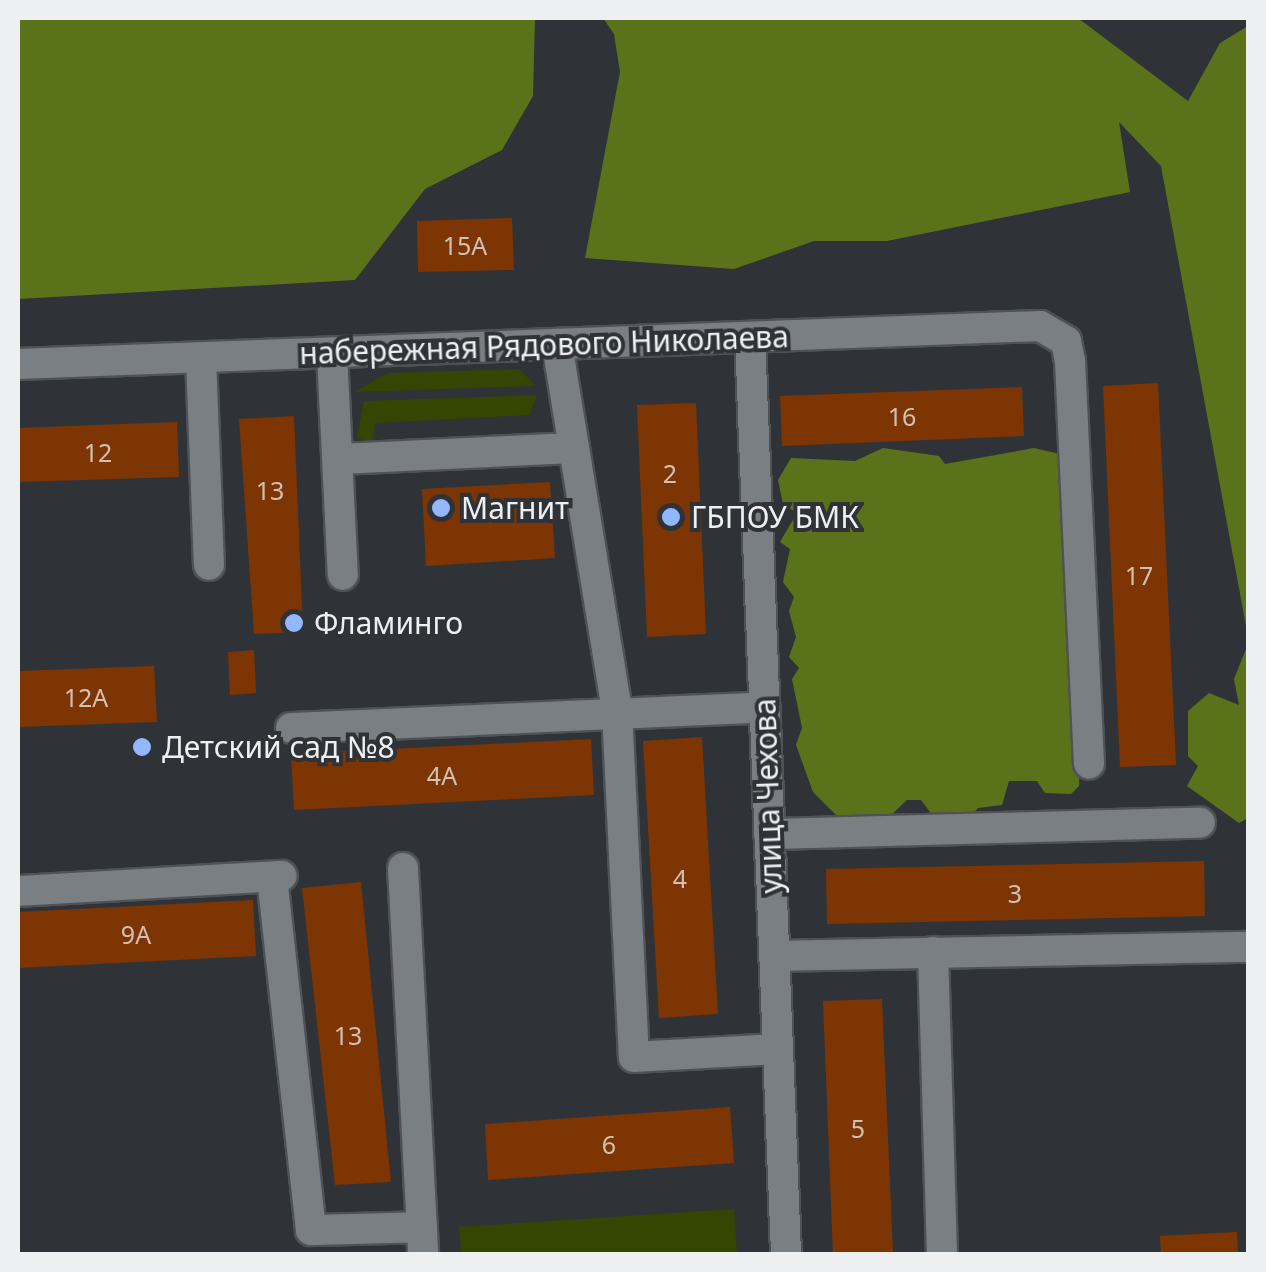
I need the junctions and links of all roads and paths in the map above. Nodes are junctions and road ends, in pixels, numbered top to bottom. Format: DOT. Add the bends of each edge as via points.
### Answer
graph roads {
  1 [pos="750,337"];
  2 [pos="557,344"];
  3 [pos="332,354"];
  4 [pos="201,358"];
  5 [pos="18,364"];
  6 [pos="574,448"];
  7 [pos="339,459"];
  8 [pos="208,565"];
  9 [pos="343,575"];
  10 [pos="765,707"];
  11 [pos="617,712"];
  12 [pos="291,728"];
  13 [pos="1089,764"];
  14 [pos="1200,823"];
  15 [pos="769,834"];
  16 [pos="403,868"];
  17 [pos="18,890"];
  18 [pos="1248,947"];
  19 [pos="933,952"];
  20 [pos="774,956"];
  21 [pos="777,1048"];
  22 [pos="422,1241"];
  23 [pos="786,1254"];
  24 [pos="942,1254"];
  1 -- 2 [label="street, набережная Рядового Николаева"];
  1 -- 10 [label="street, улица Чехова"];
  1 -- 13 [label="street, набережная Рядового Николаева" via="1040,326 1066,341"];
  2 -- 3 [label="street, набережная Рядового Николаева"];
  2 -- 6 [label="street"];
  3 -- 4 [label="street, набережная Рядового Николаева"];
  3 -- 7 [label="street"];
  4 -- 5 [label="street, набережная Рядового Николаева"];
  4 -- 8 [label="street"];
  6 -- 7 [label="street"];
  6 -- 11 [label="street"];
  7 -- 9 [label="street"];
  10 -- 11 [label="street"];
  10 -- 15 [label="street, улица Чехова"];
  11 -- 12 [label="street"];
  11 -- 21 [label="street" via="634,1057"];
  14 -- 15 [label="street"];
  15 -- 20 [label="street, улица Чехова"];
  16 -- 22 [label="street"];
  17 -- 22 [label="street" via="277,876 310,1230"];
  18 -- 19 [label="street"];
  19 -- 20 [label="street"];
  19 -- 24 [label="street"];
  20 -- 21 [label="street, улица Чехова"];
  21 -- 23 [label="street, улица Чехова"];
}
